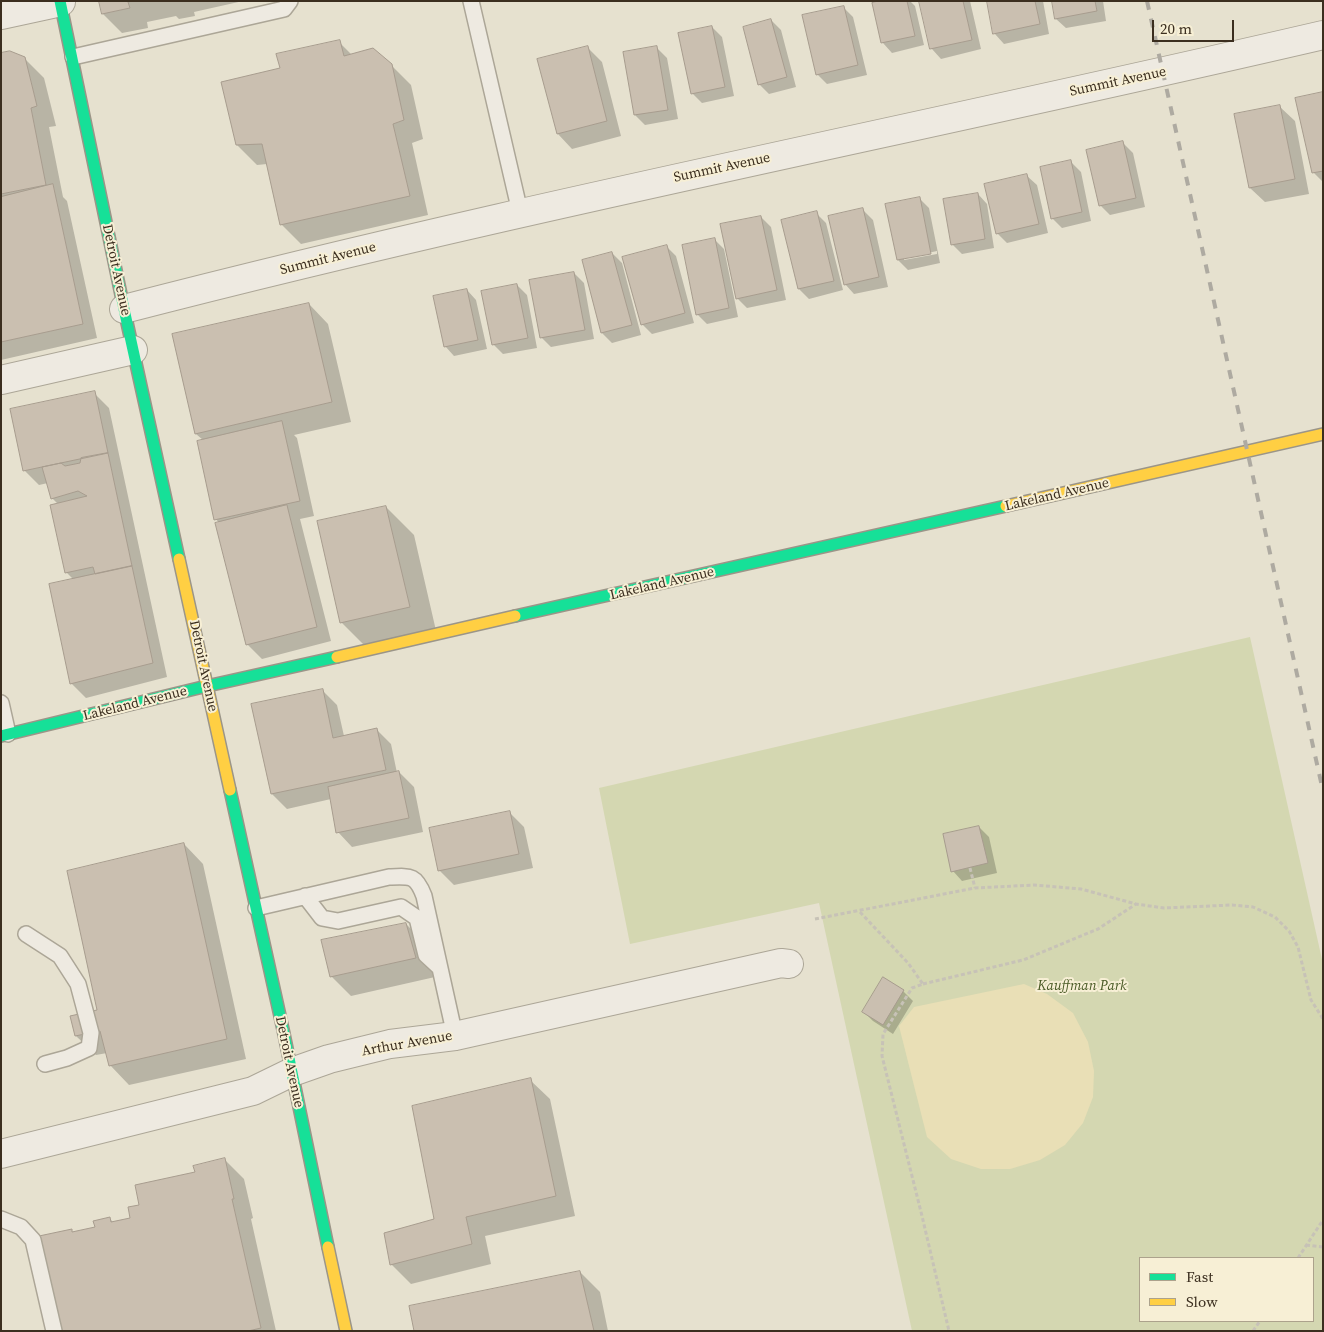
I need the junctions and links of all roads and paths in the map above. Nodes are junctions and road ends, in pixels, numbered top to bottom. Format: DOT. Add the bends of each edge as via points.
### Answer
graph roads {
  1 [pos="60,1"];
  2 [pos="290,1"];
  3 [pos="471,1"];
  4 [pos="1,15"];
  5 [pos="1323,35"];
  6 [pos="73,57"];
  7 [pos="520,212"];
  8 [pos="124,309"];
  9 [pos="133,350"];
  10 [pos="1,380"];
  11 [pos="1323,434"];
  12 [pos="208,686"];
  13 [pos="1,703"];
  14 [pos="4,735"];
  15 [pos="970,868"];
  16 [pos="975,888"];
  17 [pos="305,896"];
  18 [pos="1136,904"];
  19 [pos="256,908"];
  20 [pos="860,911"];
  21 [pos="815,919"];
  22 [pos="26,934"];
  23 [pos="789,964"];
  24 [pos="440,968"];
  25 [pos="923,984"];
  26 [pos="1323,1019"];
  27 [pos="455,1036"];
  28 [pos="45,1064"];
  29 [pos="292,1072"];
  30 [pos="1,1154"];
  31 [pos="1,1219"];
  32 [pos="1323,1220"];
  33 [pos="1306,1245"];
  34 [pos="1323,1247"];
  35 [pos="1299,1257"];
  36 [pos="54,1331"];
  37 [pos="346,1331"];
  38 [pos="949,1331"];
  1 -- 4 [label="street"];
  1 -- 6 [label="main road, Detroit Avenue"];
  2 -- 6 [label="lane" via="284,10"];
  3 -- 7 [label="lane"];
  5 -- 7 [label="street, Summit Avenue"];
  6 -- 8 [label="main road, Detroit Avenue"];
  7 -- 8 [label="street, Summit Avenue"];
  8 -- 9 [label="main road, Detroit Avenue"];
  9 -- 10 [label="street"];
  9 -- 12 [label="main road, Detroit Avenue"];
  11 -- 12 [label="main road, Lakeland Avenue"];
  12 -- 14 [label="main road, Lakeland Avenue"];
  12 -- 19 [label="main road, Detroit Avenue"];
  13 -- 14 [label="lane"];
  15 -- 16 [label="path"];
  16 -- 18 [label="path" via="1034,885 1081,889"];
  16 -- 20 [label="path"];
  17 -- 19 [label="lane"];
  17 -- 24 [label="lane" via="322,918 338,921 400,907 418,918 426,955"];
  17 -- 24 [label="lane" via="389,877 408,876 418,882 424,896"];
  18 -- 25 [label="path" via="1098,929 1023,960"];
  18 -- 26 [label="path" via="1164,908 1232,905 1253,907 1275,917 1289,931 1298,947 1311,1000"];
  19 -- 29 [label="main road, Detroit Avenue"];
  20 -- 21 [label="path"];
  20 -- 25 [label="path"];
  22 -- 28 [label="lane" via="60,956 78,984 90,1033 90,1048"];
  23 -- 27 [label="street, Arthur Avenue" via="771,965"];
  24 -- 27 [label="lane"];
  25 -- 38 [label="path" via="912,988 883,1034 882,1056"];
  27 -- 29 [label="street, Arthur Avenue" via="390,1044"];
  29 -- 30 [label="street, Arthur Avenue" via="253,1091"];
  29 -- 37 [label="main road, Detroit Avenue"];
  31 -- 36 [label="lane" via="21,1227 33,1240"];
  32 -- 33 [label="path"];
  33 -- 34 [label="path"];
  33 -- 35 [label="path"];
}
